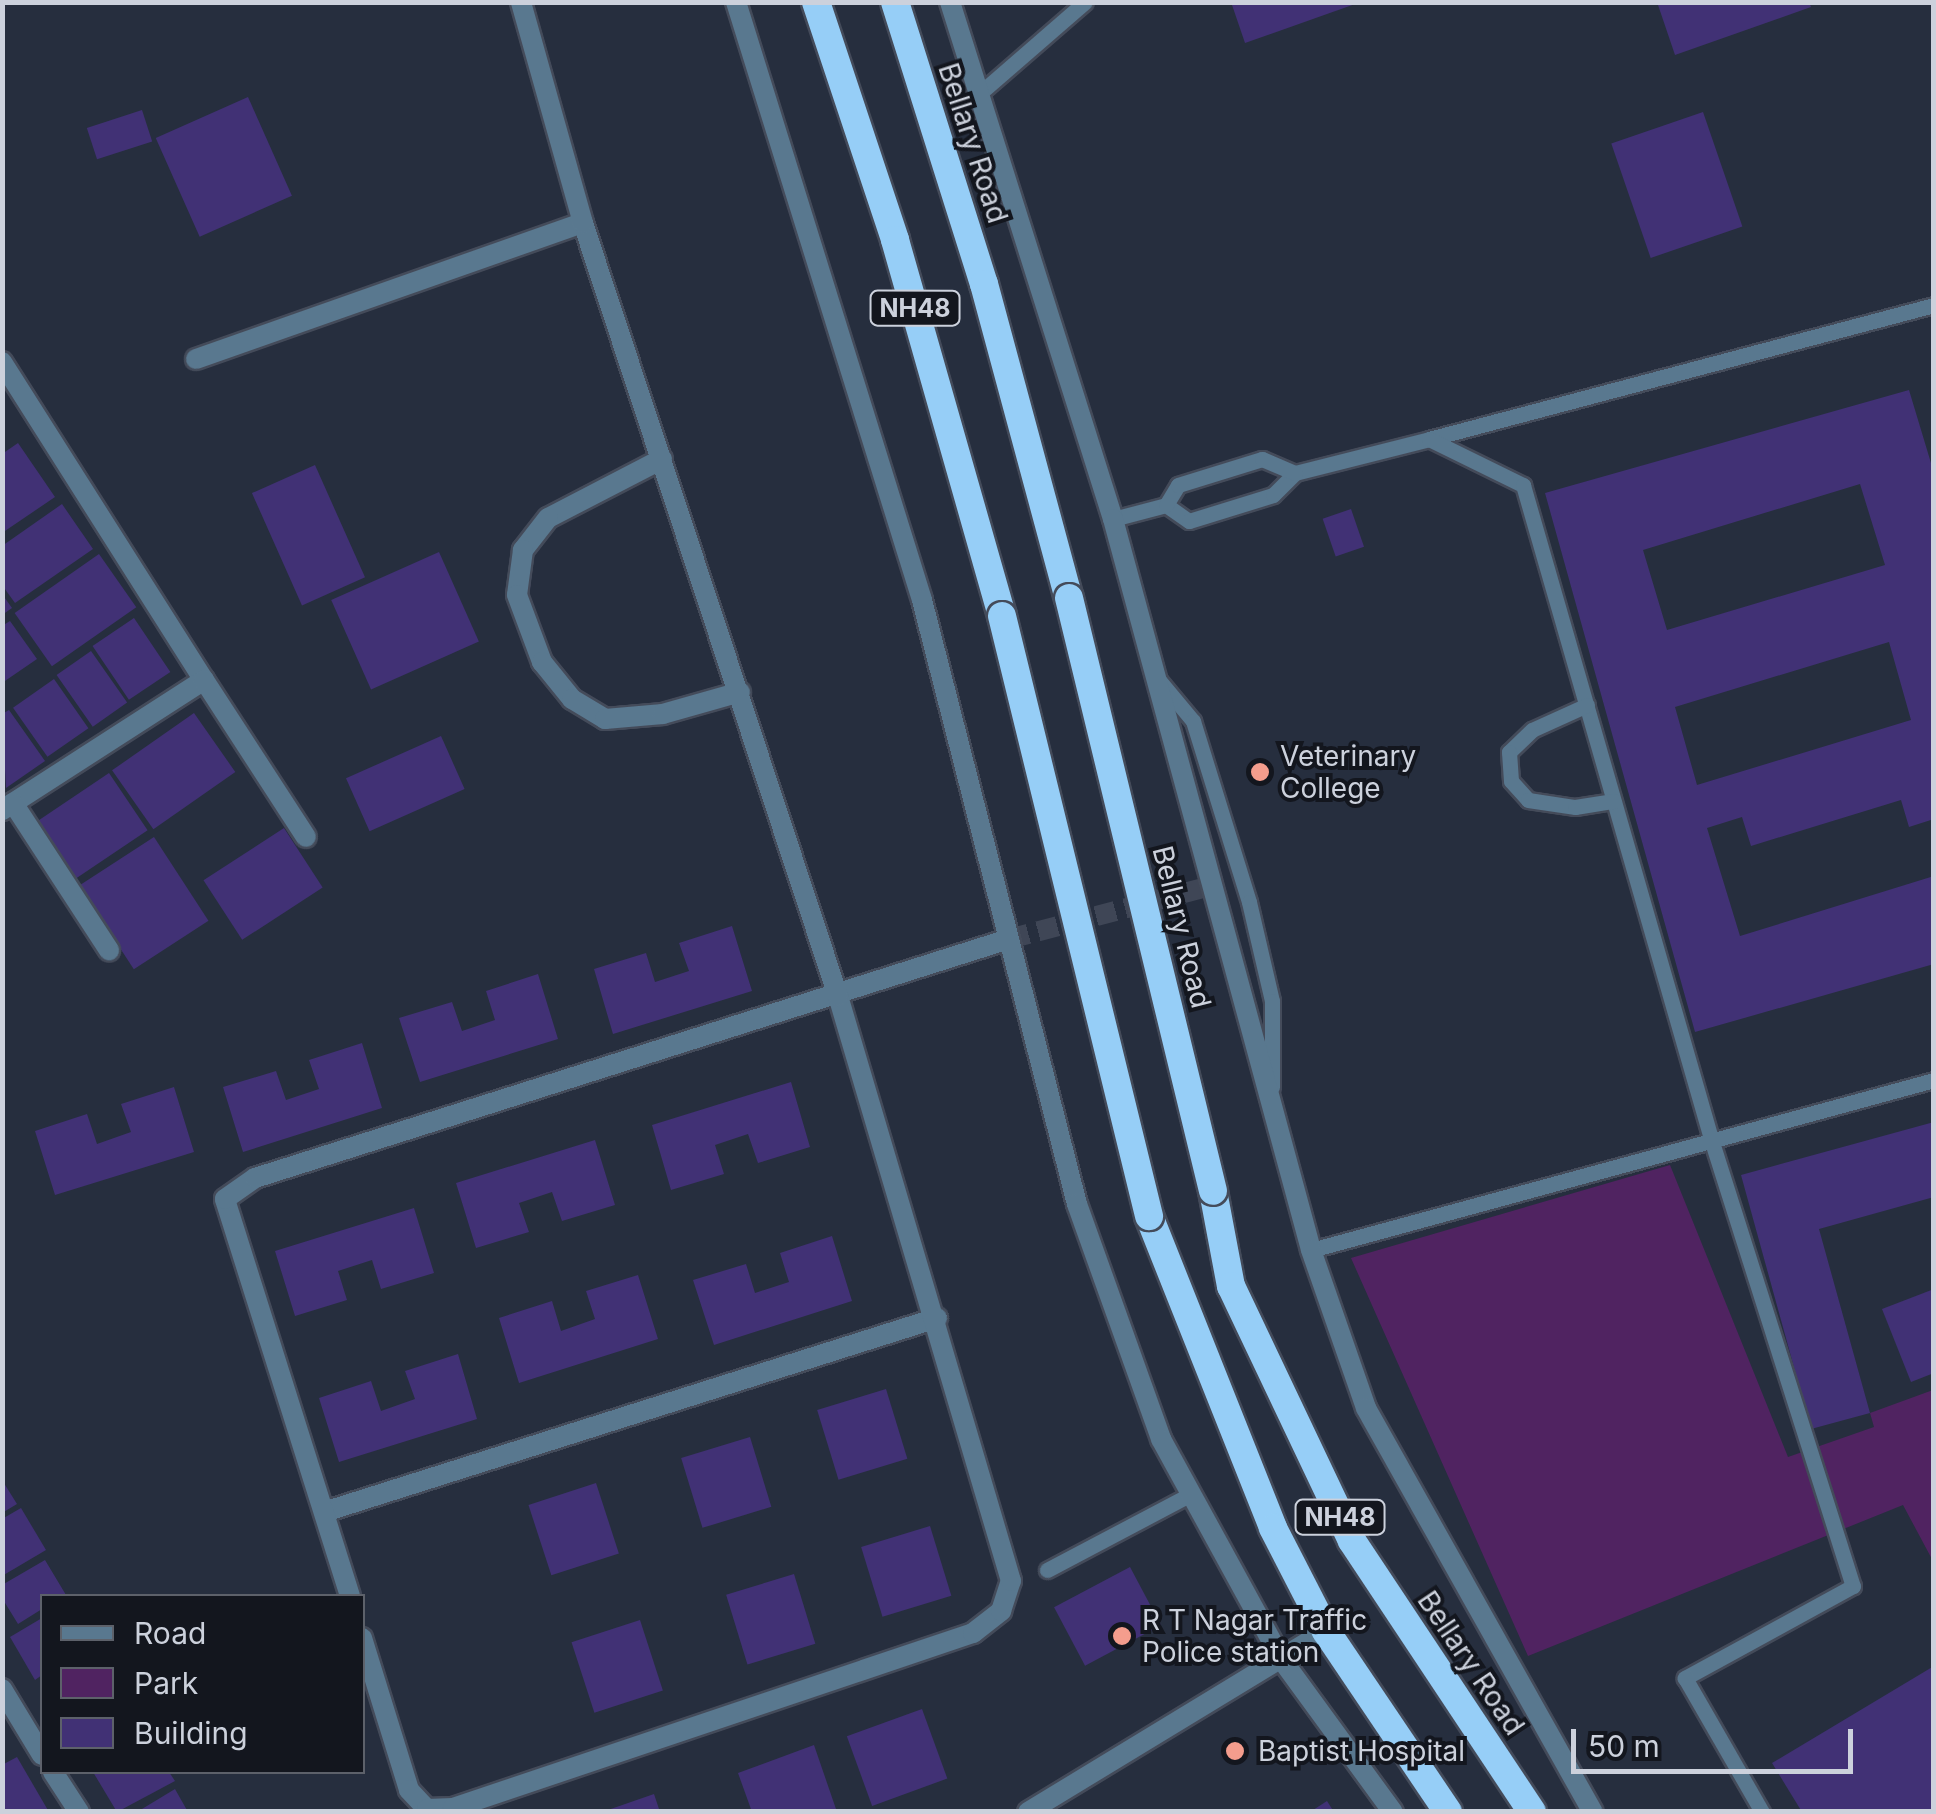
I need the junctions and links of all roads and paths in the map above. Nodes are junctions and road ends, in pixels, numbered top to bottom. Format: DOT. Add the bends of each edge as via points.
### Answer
graph roads {
  1 [pos="520,2"];
  2 [pos="736,2"];
  3 [pos="816,2"];
  4 [pos="895,2"];
  5 [pos="950,2"];
  6 [pos="1085,2"];
  7 [pos="979,94"];
  8 [pos="583,224"];
  9 [pos="1934,306"];
  10 [pos="196,360"];
  11 [pos="2,362"];
  12 [pos="1429,439"];
  13 [pos="662,460"];
  14 [pos="1295,473"];
  15 [pos="1166,505"];
  16 [pos="1113,519"];
  17 [pos="204,680"];
  18 [pos="740,692"];
  19 [pos="1587,705"];
  20 [pos="1614,801"];
  21 [pos="8,806"];
  22 [pos="306,837"];
  23 [pos="1010,939"];
  24 [pos="109,950"];
  25 [pos="838,996"];
  26 [pos="1934,1080"];
  27 [pos="1712,1142"];
  28 [pos="1311,1250"];
  29 [pos="937,1318"];
  30 [pos="1192,1494"];
  31 [pos="324,1512"];
  32 [pos="1047,1570"];
  33 [pos="349,1594"];
  34 [pos="1326,1631"];
  35 [pos="365,1648"];
  36 [pos="1282,1660"];
  37 [pos="2,1688"];
  38 [pos="9,1717"];
  39 [pos="40,1753"];
  40 [pos="54,1774"];
  41 [pos="78,1812"];
  42 [pos="1028,1812"];
  43 [pos="1393,1812"];
  44 [pos="1448,1812"];
  45 [pos="1532,1812"];
  46 [pos="1593,1812"];
  47 [pos="1762,1812"];
  1 -- 8 [label="street"];
  2 -- 23 [label="street" via="922,600"];
  3 -- 34 [label="highway, NH48, bridge" via="895,240 1002,616 1149,1216 1273,1528"];
  4 -- 45 [label="highway, Bellary Road / NH48, bridge" via="984,284 1069,598 1231,1286 1352,1541"];
  5 -- 7 [label="street"];
  6 -- 7 [label="lane"];
  7 -- 16 [label="street"];
  8 -- 10 [label="street"];
  8 -- 13 [label="street"];
  9 -- 12 [label="lane"];
  11 -- 17 [label="street"];
  12 -- 14 [label="lane"];
  12 -- 19 [label="lane" via="1523,485"];
  13 -- 18 [label="street"];
  13 -- 18 [label="street" via="548,518 523,550 517,596 542,662 572,699 605,719 663,714"];
  14 -- 15 [label="lane" via="1273,494 1189,521"];
  14 -- 15 [label="lane" via="1262,458 1178,485"];
  15 -- 16 [label="lane"];
  16 -- 28 [label="street"];
  17 -- 21 [label="street"];
  17 -- 22 [label="street"];
  18 -- 25 [label="street"];
  19 -- 20 [label="lane"];
  19 -- 20 [label="lane" via="1532,730 1509,752 1511,781 1528,800 1575,807"];
  20 -- 27 [label="lane"];
  21 -- 24 [label="street"];
  23 -- 25 [label="street"];
  23 -- 30 [label="street" via="1077,1204 1162,1439"];
  25 -- 29 [label="street"];
  25 -- 31 [label="street" via="255,1178 225,1199"];
  26 -- 27 [label="lane"];
  27 -- 28 [label="lane"];
  27 -- 47 [label="lane" via="1853,1586 1685,1678"];
  28 -- 46 [label="street" via="1366,1408"];
  29 -- 31 [label="street"];
  29 -- 35 [label="street" via="1011,1580 1002,1612 974,1633 453,1808 427,1809 409,1790"];
  30 -- 32 [label="lane"];
  30 -- 36 [label="street"];
  31 -- 33 [label="street"];
  34 -- 36 [label="street"];
  34 -- 44 [label="highway, NH48"];
  36 -- 42 [label="street"];
  36 -- 43 [label="street"];
  37 -- 38 [label="street"];
  38 -- 39 [label="street"];
  40 -- 41 [label="street"];
}
